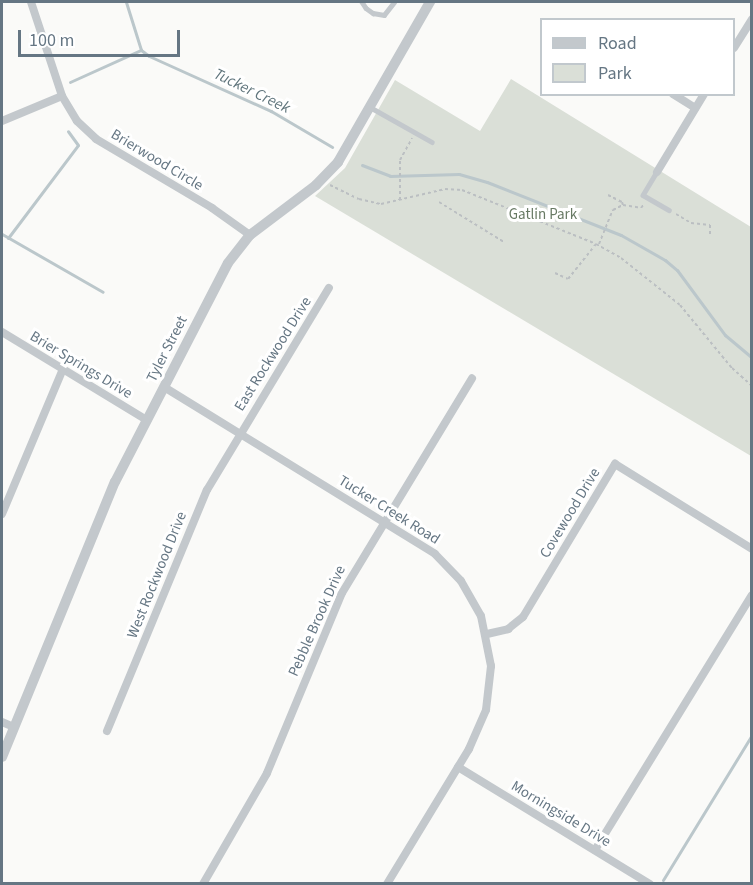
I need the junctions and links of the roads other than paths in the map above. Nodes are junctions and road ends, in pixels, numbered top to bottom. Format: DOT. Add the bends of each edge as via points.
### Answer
graph roads {
  1 [pos="31,2"];
  2 [pos="362,2"];
  3 [pos="394,2"];
  4 [pos="430,2"];
  5 [pos="752,20"];
  6 [pos="735,46"];
  7 [pos="62,96"];
  8 [pos="676,96"];
  9 [pos="703,96"];
  10 [pos="370,107"];
  11 [pos="695,108"];
  12 [pos="2,122"];
  13 [pos="432,142"];
  14 [pos="657,172"];
  15 [pos="669,210"];
  16 [pos="250,235"];
  17 [pos="329,288"];
  18 [pos="2,332"];
  19 [pos="63,369"];
  20 [pos="472,378"];
  21 [pos="164,387"];
  22 [pos="147,420"];
  23 [pos="240,433"];
  24 [pos="2,514"];
  25 [pos="383,522"];
  26 [pos="752,549"];
  27 [pos="752,595"];
  28 [pos="487,634"];
  29 [pos="2,722"];
  30 [pos="14,727"];
  31 [pos="107,732"];
  32 [pos="2,757"];
  33 [pos="458,767"];
  34 [pos="595,850"];
  35 [pos="203,884"];
  36 [pos="387,884"];
  37 [pos="650,884"];
  1 -- 7 [label="street, Brierwood Circle"];
  2 -- 3 [label="lane" via="373,13 384,15"];
  4 -- 10 [label="street, Tyler Street"];
  5 -- 6 [label="street"];
  7 -- 12 [label="street"];
  7 -- 16 [label="street, Brierwood Circle" via="77,121 96,139"];
  8 -- 11 [label="street"];
  9 -- 11 [label="street"];
  10 -- 13 [label="lane"];
  10 -- 16 [label="street, Tyler Street" via="328,173"];
  11 -- 14 [label="street"];
  14 -- 15 [label="lane" via="643,195"];
  16 -- 21 [label="street, Tyler Street" via="228,263"];
  17 -- 23 [label="street, East Rockwood Drive"];
  18 -- 19 [label="street, Brier Springs Drive"];
  19 -- 22 [label="street, Brier Springs Drive"];
  19 -- 24 [label="street"];
  20 -- 25 [label="street, Pebble Brook Drive"];
  21 -- 22 [label="street, Tyler Street"];
  21 -- 23 [label="street, Tucker Creek Road"];
  22 -- 30 [label="street, Tyler Street" via="100,515"];
  23 -- 25 [label="street, Tucker Creek Road"];
  23 -- 31 [label="street, West Rockwood Drive" via="196,515"];
  25 -- 28 [label="street, Tucker Creek Road" via="448,566 471,597"];
  25 -- 35 [label="street, Pebble Brook Drive" via="342,593 267,773"];
  26 -- 28 [label="street, Covewood Drive" via="615,464 523,617 508,629"];
  27 -- 34 [label="street"];
  28 -- 33 [label="street, Tucker Creek Road" via="491,666 486,710"];
  29 -- 30 [label="street"];
  30 -- 32 [label="street, Tyler Street"];
  33 -- 34 [label="street, Morningside Drive"];
  33 -- 36 [label="street, Tucker Creek Road"];
  34 -- 37 [label="street, Morningside Drive"];
}
